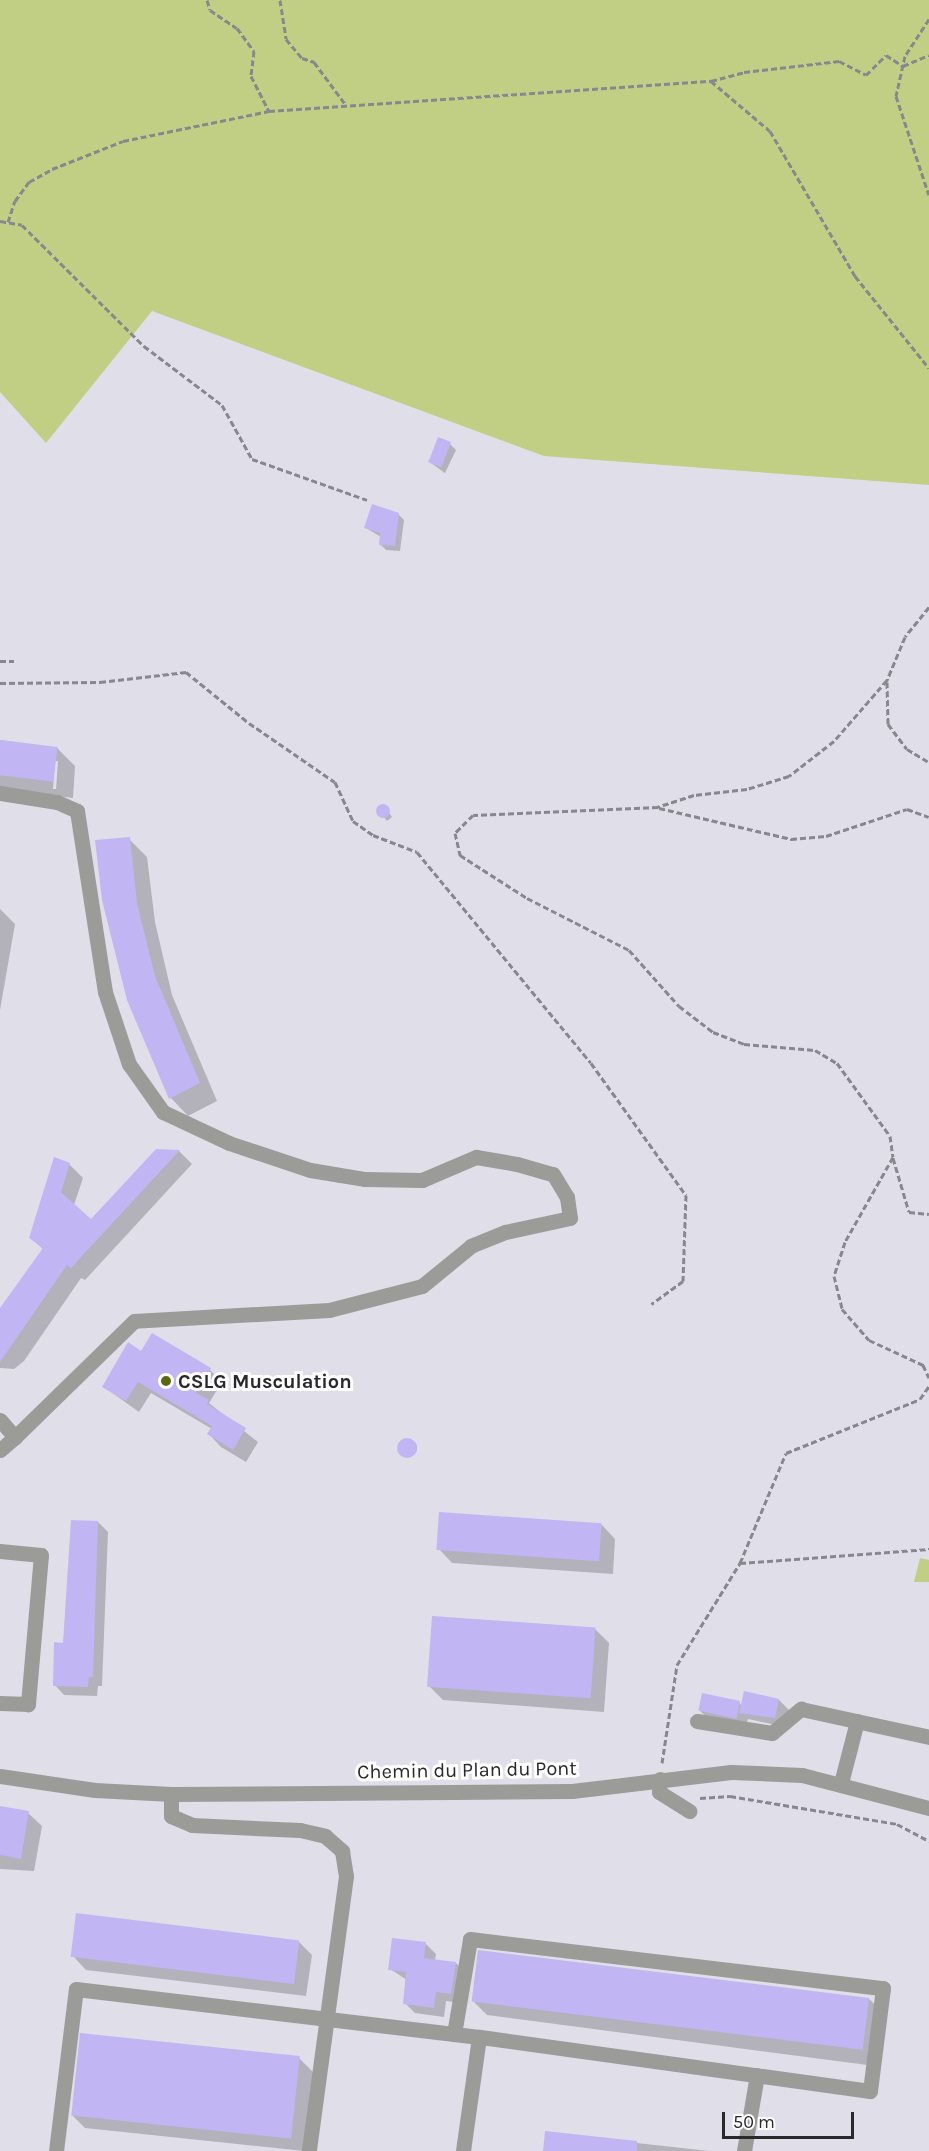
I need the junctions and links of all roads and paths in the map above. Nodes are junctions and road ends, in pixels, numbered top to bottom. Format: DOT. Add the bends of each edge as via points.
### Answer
graph roads {
  1 [pos="207,0"];
  2 [pos="280,0"];
  3 [pos="929,19"];
  4 [pos="929,55"];
  5 [pos="903,66"];
  6 [pos="711,81"];
  7 [pos="346,105"];
  8 [pos="269,111"];
  9 [pos="929,195"];
  10 [pos="0,221"];
  11 [pos="8,222"];
  12 [pos="929,368"];
  13 [pos="367,500"];
  14 [pos="929,608"];
  15 [pos="0,661"];
  16 [pos="14,661"];
  17 [pos="887,681"];
  18 [pos="0,683"];
  19 [pos="929,762"];
  20 [pos="0,793"];
  21 [pos="658,807"];
  22 [pos="929,817"];
  23 [pos="893,1157"];
  24 [pos="929,1214"];
  25 [pos="651,1304"];
  26 [pos="929,1378"];
  27 [pos="929,1386"];
  28 [pos="0,1420"];
  29 [pos="15,1437"];
  30 [pos="0,1450"];
  31 [pos="929,1549"];
  32 [pos="0,1551"];
  33 [pos="740,1563"];
  34 [pos="0,1703"];
  35 [pos="697,1720"];
  36 [pos="857,1721"];
  37 [pos="929,1737"];
  38 [pos="0,1776"];
  39 [pos="660,1779"];
  40 [pos="841,1783"];
  41 [pos="171,1794"];
  42 [pos="691,1805"];
  43 [pos="929,1808"];
  44 [pos="929,1841"];
  45 [pos="326,2021"];
  46 [pos="454,2034"];
  47 [pos="479,2037"];
  48 [pos="757,2075"];
  49 [pos="56,2151"];
  50 [pos="309,2151"];
  51 [pos="463,2151"];
  52 [pos="744,2151"];
  1 -- 8 [label="path" via="210,10 237,28 254,51 251,76"];
  2 -- 7 [label="path" via="286,39 302,58 314,62"];
  3 -- 5 [label="path"];
  4 -- 5 [label="path"];
  5 -- 6 [label="path" via="886,55 866,75 839,61 744,72"];
  5 -- 9 [label="path" via="896,96"];
  6 -- 7 [label="path"];
  6 -- 12 [label="path" via="770,130 855,276"];
  7 -- 8 [label="path"];
  8 -- 11 [label="path" via="123,141 52,169 30,182 15,201"];
  10 -- 11 [label="path"];
  11 -- 13 [label="path" via="22,225 144,346 222,405 252,459"];
  14 -- 17 [label="path" via="904,636"];
  15 -- 16 [label="path"];
  17 -- 19 [label="path" via="888,724 907,749"];
  17 -- 21 [label="path" via="834,741 789,776 747,789 694,795"];
  18 -- 25 [label="path" via="100,682 186,672 249,723 335,782 353,821 373,835 417,852 591,1062 686,1195 683,1281"];
  20 -- 29 [label="street" via="57,802 76,811 105,992 129,1064 163,1112 229,1143 300,1167 365,1179 422,1180 476,1157 517,1164 553,1174 567,1197 570,1218 505,1232 471,1246 422,1286 328,1310 134,1321"];
  21 -- 22 [label="path" via="791,839 826,836 907,809"];
  21 -- 23 [label="path" via="473,815 455,833 460,855 527,898 629,950 679,1006 713,1032 744,1044 815,1050 837,1063 890,1136"];
  23 -- 24 [label="path" via="909,1212"];
  23 -- 26 [label="path" via="845,1242 834,1276 842,1309 869,1340 923,1365"];
  27 -- 33 [label="path" via="920,1399 786,1453"];
  28 -- 29 [label="street"];
  29 -- 30 [label="street"];
  31 -- 33 [label="path"];
  32 -- 34 [label="street" via="42,1555 28,1704"];
  33 -- 39 [label="path" via="677,1665"];
  35 -- 36 [label="street" via="764,1734 772,1733 801,1708"];
  36 -- 37 [label="street"];
  36 -- 40 [label="street"];
  38 -- 41 [label="street, Chemin du Plan du Pont" via="95,1790"];
  39 -- 40 [label="street, Chemin du Plan du Pont" via="731,1772 802,1775"];
  39 -- 41 [label="street, Chemin du Plan du Pont" via="572,1791"];
  39 -- 42 [label="street" via="659,1792"];
  40 -- 43 [label="street, Chemin du Plan du Pont"];
  41 -- 45 [label="street" via="171,1816 192,1825 300,1830 325,1836 342,1851 346,1876"];
  42 -- 44 [label="path" via="730,1797 897,1824"];
  45 -- 46 [label="street"];
  45 -- 49 [label="street" via="76,1989"];
  45 -- 50 [label="street"];
  46 -- 47 [label="street"];
  46 -- 48 [label="street" via="470,1939 883,1988 870,2091"];
  47 -- 48 [label="street"];
  47 -- 51 [label="street"];
  48 -- 52 [label="street"];
}
